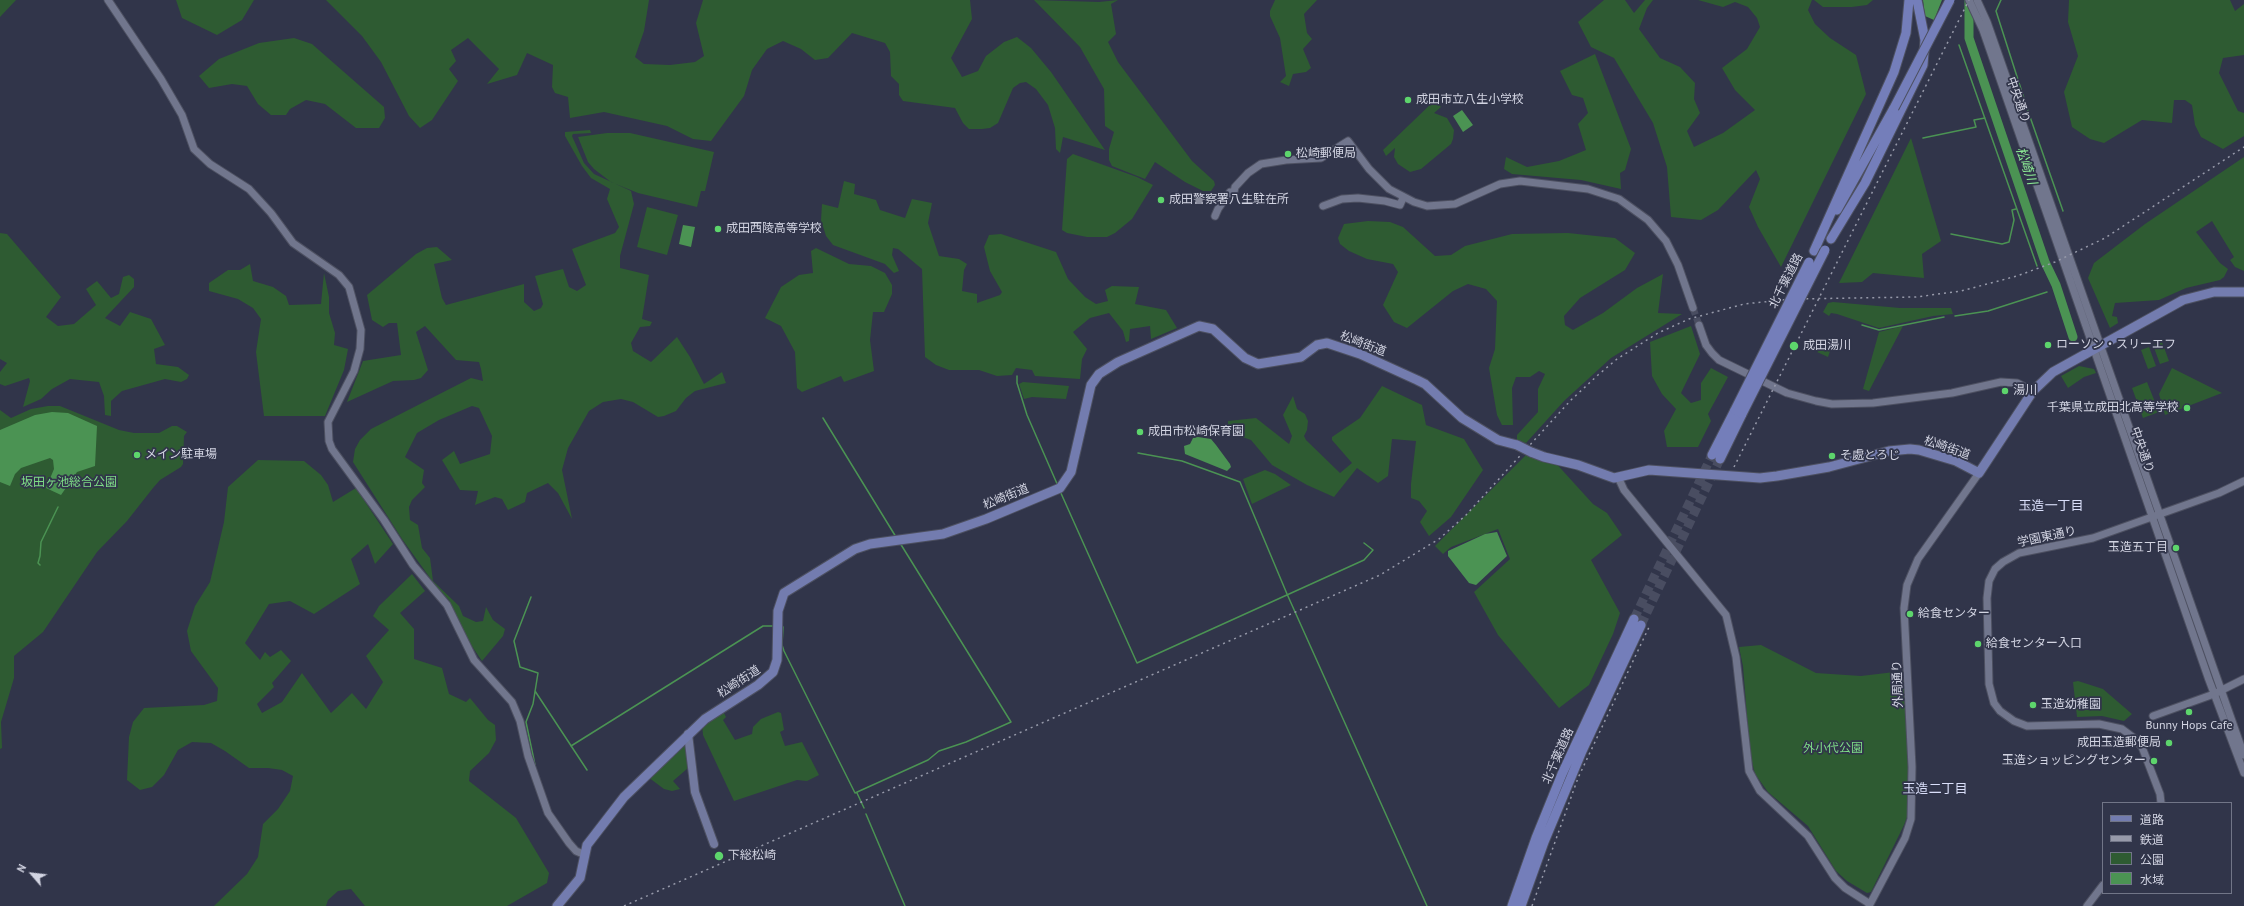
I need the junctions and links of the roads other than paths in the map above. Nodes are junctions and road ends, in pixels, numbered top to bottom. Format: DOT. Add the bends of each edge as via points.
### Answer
graph roads {
  1 [pos="108,0"];
  2 [pos="1917,0"];
  3 [pos="1950,0"];
  4 [pos="1969,0"];
  5 [pos="1978,0"];
  6 [pos="1909,3"];
  7 [pos="1980,14"];
  8 [pos="1897,111"];
  9 [pos="1887,121"];
  10 [pos="1403,198"];
  11 [pos="1323,206"];
  12 [pos="1215,216"];
  13 [pos="1831,238"];
  14 [pos="1814,251"];
  15 [pos="2244,292"];
  16 [pos="1693,308"];
  17 [pos="1699,325"];
  18 [pos="2098,349"];
  19 [pos="2033,391"];
  20 [pos="1738,412"];
  21 [pos="1716,457"];
  22 [pos="1979,473"];
  23 [pos="1618,477"];
  24 [pos="2244,481"];
  25 [pos="2156,517"];
  26 [pos="1638,622"];
  27 [pos="2244,679"];
  28 [pos="2221,690"];
  29 [pos="2214,694"];
  30 [pos="2153,716"];
  31 [pos="688,734"];
  32 [pos="2244,755"];
  33 [pos="2244,773"];
  34 [pos="2160,802"];
  35 [pos="1540,840"];
  36 [pos="714,844"];
  37 [pos="583,854"];
  38 [pos="2102,886"];
  39 [pos="1870,905"];
  40 [pos="557,906"];
  41 [pos="1512,906"];
  42 [pos="1521,906"];
  43 [pos="2087,906"];
  1 -- 37 [label="street" via="182,115 194,149 210,164 249,190 268,209 293,243 339,275 349,287 361,330 360,349 354,371 328,422 332,449 414,565 447,605 474,660 512,702 548,813 569,843"];
  2 -- 8 [label="highway, bridge" via="1925,40 1925,54 1923,65"];
  3 -- 8 [label="highway, 北千葉道路, bridge"];
  4 -- 7 [label="street, 中央通り"];
  5 -- 7 [label="street, 中央通り"];
  6 -- 14 [label="highway" via="1901,54"];
  7 -- 18 [label="street, 中央通り"];
  8 -- 9 [label="highway, 北千葉道路"];
  8 -- 13 [label="highway" via="1865,184"];
  9 -- 13 [label="highway, 北千葉道路"];
  9 -- 14 [label="highway, 北千葉道路"];
  10 -- 11 [label="street" via="1400,205 1358,198 1342,199"];
  10 -- 12 [label="street" via="1379,180 1348,141 1321,158 1261,164 1248,173 1235,187 1234,192 1230,192"];
  10 -- 16 [label="street" via="1427,206 1450,205 1500,184 1520,181 1588,189 1607,194 1629,204 1659,231 1672,252"];
  13 -- 20 [label="highway, 北千葉道路, bridge"];
  14 -- 20 [label="highway, 北千葉道路, bridge"];
  15 -- 18 [label="main road, 松崎街道" via="2214,292 2183,300"];
  17 -- 19 [label="street" via="1706,345 1719,360 1787,393 1816,401 1848,404 1902,400 1952,394 2002,382 2017,383"];
  18 -- 19 [label="main road, 松崎街道" via="2053,372"];
  18 -- 25 [label="street, 中央通り"];
  19 -- 22 [label="main road, 松崎街道"];
  20 -- 21 [label="highway, 北千葉道路"];
  22 -- 23 [label="main road, 松崎街道" via="1956,461 1910,449 1889,451 1829,467 1760,478 1649,470"];
  22 -- 39 [label="street, 外周通り" via="1918,559 1907,585 1904,608 1912,767 1911,819 1905,838"];
  23 -- 31 [label="main road, 松崎街道, bridge" via="1610,477 1578,464 1544,458 1517,445 1498,440 1468,422 1417,380 1350,350 1322,343 1301,357 1258,364 1245,358 1210,327 1193,327 1118,362 1096,377 1088,392 1071,472 1060,488 943,534 863,546 788,590 782,597 778,611 777,660 774,672 716,711"];
  23 -- 39 [label="street" via="1624,490 1726,615 1736,657 1749,772 1760,791 1808,836 1835,878"];
  24 -- 25 [label="street, 学園東通り"];
  25 -- 28 [label="street, 中央通り"];
  25 -- 29 [label="street, 中央通り"];
  25 -- 34 [label="street, 学園東通り" via="2093,538 2019,553 1995,569 1989,581 1987,598 1988,674 1994,703 2014,722 2028,726 2099,724 2122,729 2142,747 2160,794"];
  26 -- 35 [label="highway, 北千葉道路"];
  27 -- 28 [label="street"];
  28 -- 29 [label="street"];
  28 -- 32 [label="street, 中央通り"];
  29 -- 30 [label="street"];
  29 -- 33 [label="street, 中央通り"];
  31 -- 36 [label="main road" via="695,792"];
  31 -- 37 [label="main road, 松崎街道" via="624,797 593,835"];
  35 -- 41 [label="highway, 北千葉道路"];
  35 -- 42 [label="highway, 北千葉道路"];
  37 -- 40 [label="main road, 松崎街道" via="580,878"];
  38 -- 43 [label="street"];
}
